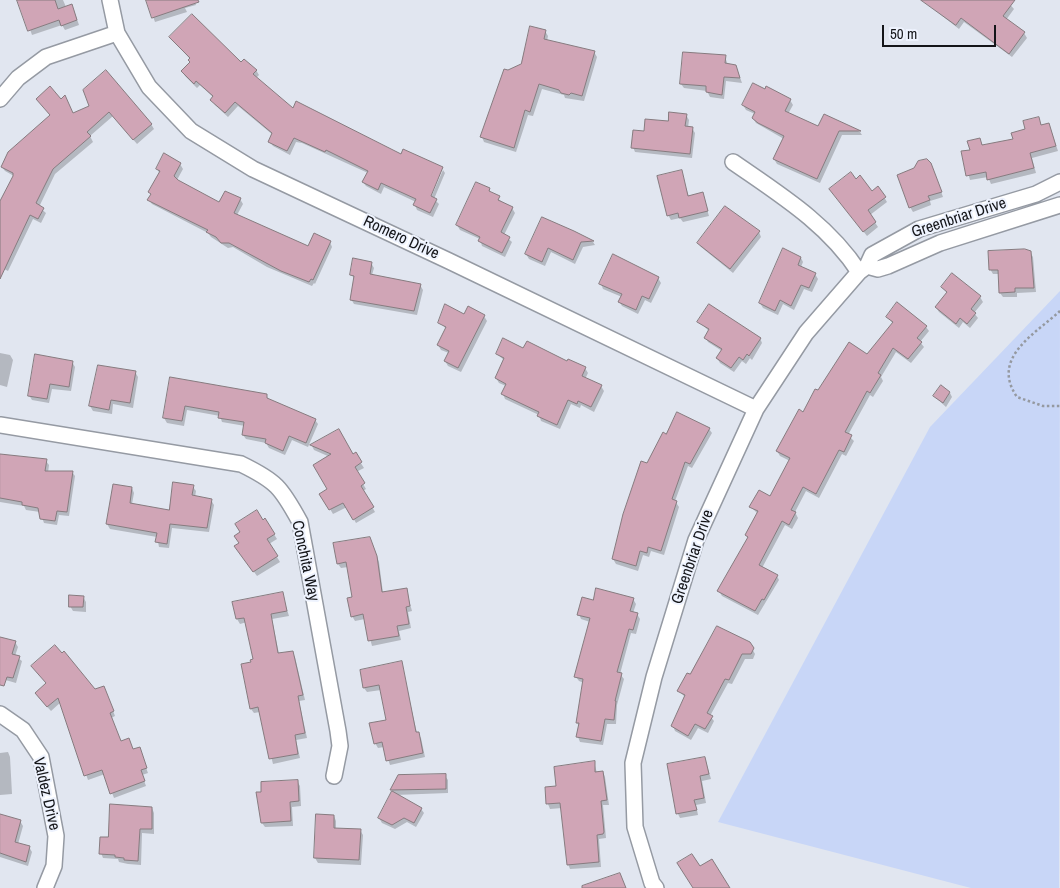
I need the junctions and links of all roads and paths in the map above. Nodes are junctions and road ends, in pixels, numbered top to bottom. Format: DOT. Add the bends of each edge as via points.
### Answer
graph roads {
  1 [pos="110,0"];
  2 [pos="117,33"];
  3 [pos="0,99"];
  4 [pos="733,162"];
  5 [pos="1060,182"];
  6 [pos="1060,205"];
  7 [pos="863,269"];
  8 [pos="1060,312"];
  9 [pos="1060,406"];
  10 [pos="756,409"];
  11 [pos="0,425"];
  12 [pos="0,714"];
  13 [pos="334,776"];
  14 [pos="45,888"];
  15 [pos="656,888"];
  1 -- 2 [label="street, Romero Drive"];
  2 -- 3 [label="street" via="46,57 18,78"];
  2 -- 10 [label="street, Romero Drive" via="149,87 191,131 253,169"];
  4 -- 7 [label="street" via="814,220"];
  5 -- 7 [label="street, Greenbriar Drive" via="1036,194 919,229 872,255"];
  6 -- 7 [label="street, Greenbriar Drive" via="940,243 888,266"];
  7 -- 10 [label="street, Greenbriar Drive" via="806,333"];
  8 -- 9 [label="path" via="1015,351 1009,363 1009,377 1017,397 1043,406"];
  10 -- 15 [label="street, Greenbriar Drive" via="696,540 654,677 633,763 635,827"];
  11 -- 13 [label="street, Conchita Way" via="241,464 265,476 284,492 300,522 338,731 340,746"];
  12 -- 14 [label="street, Valdez Drive" via="23,730 41,757 56,836 54,866"];
}
